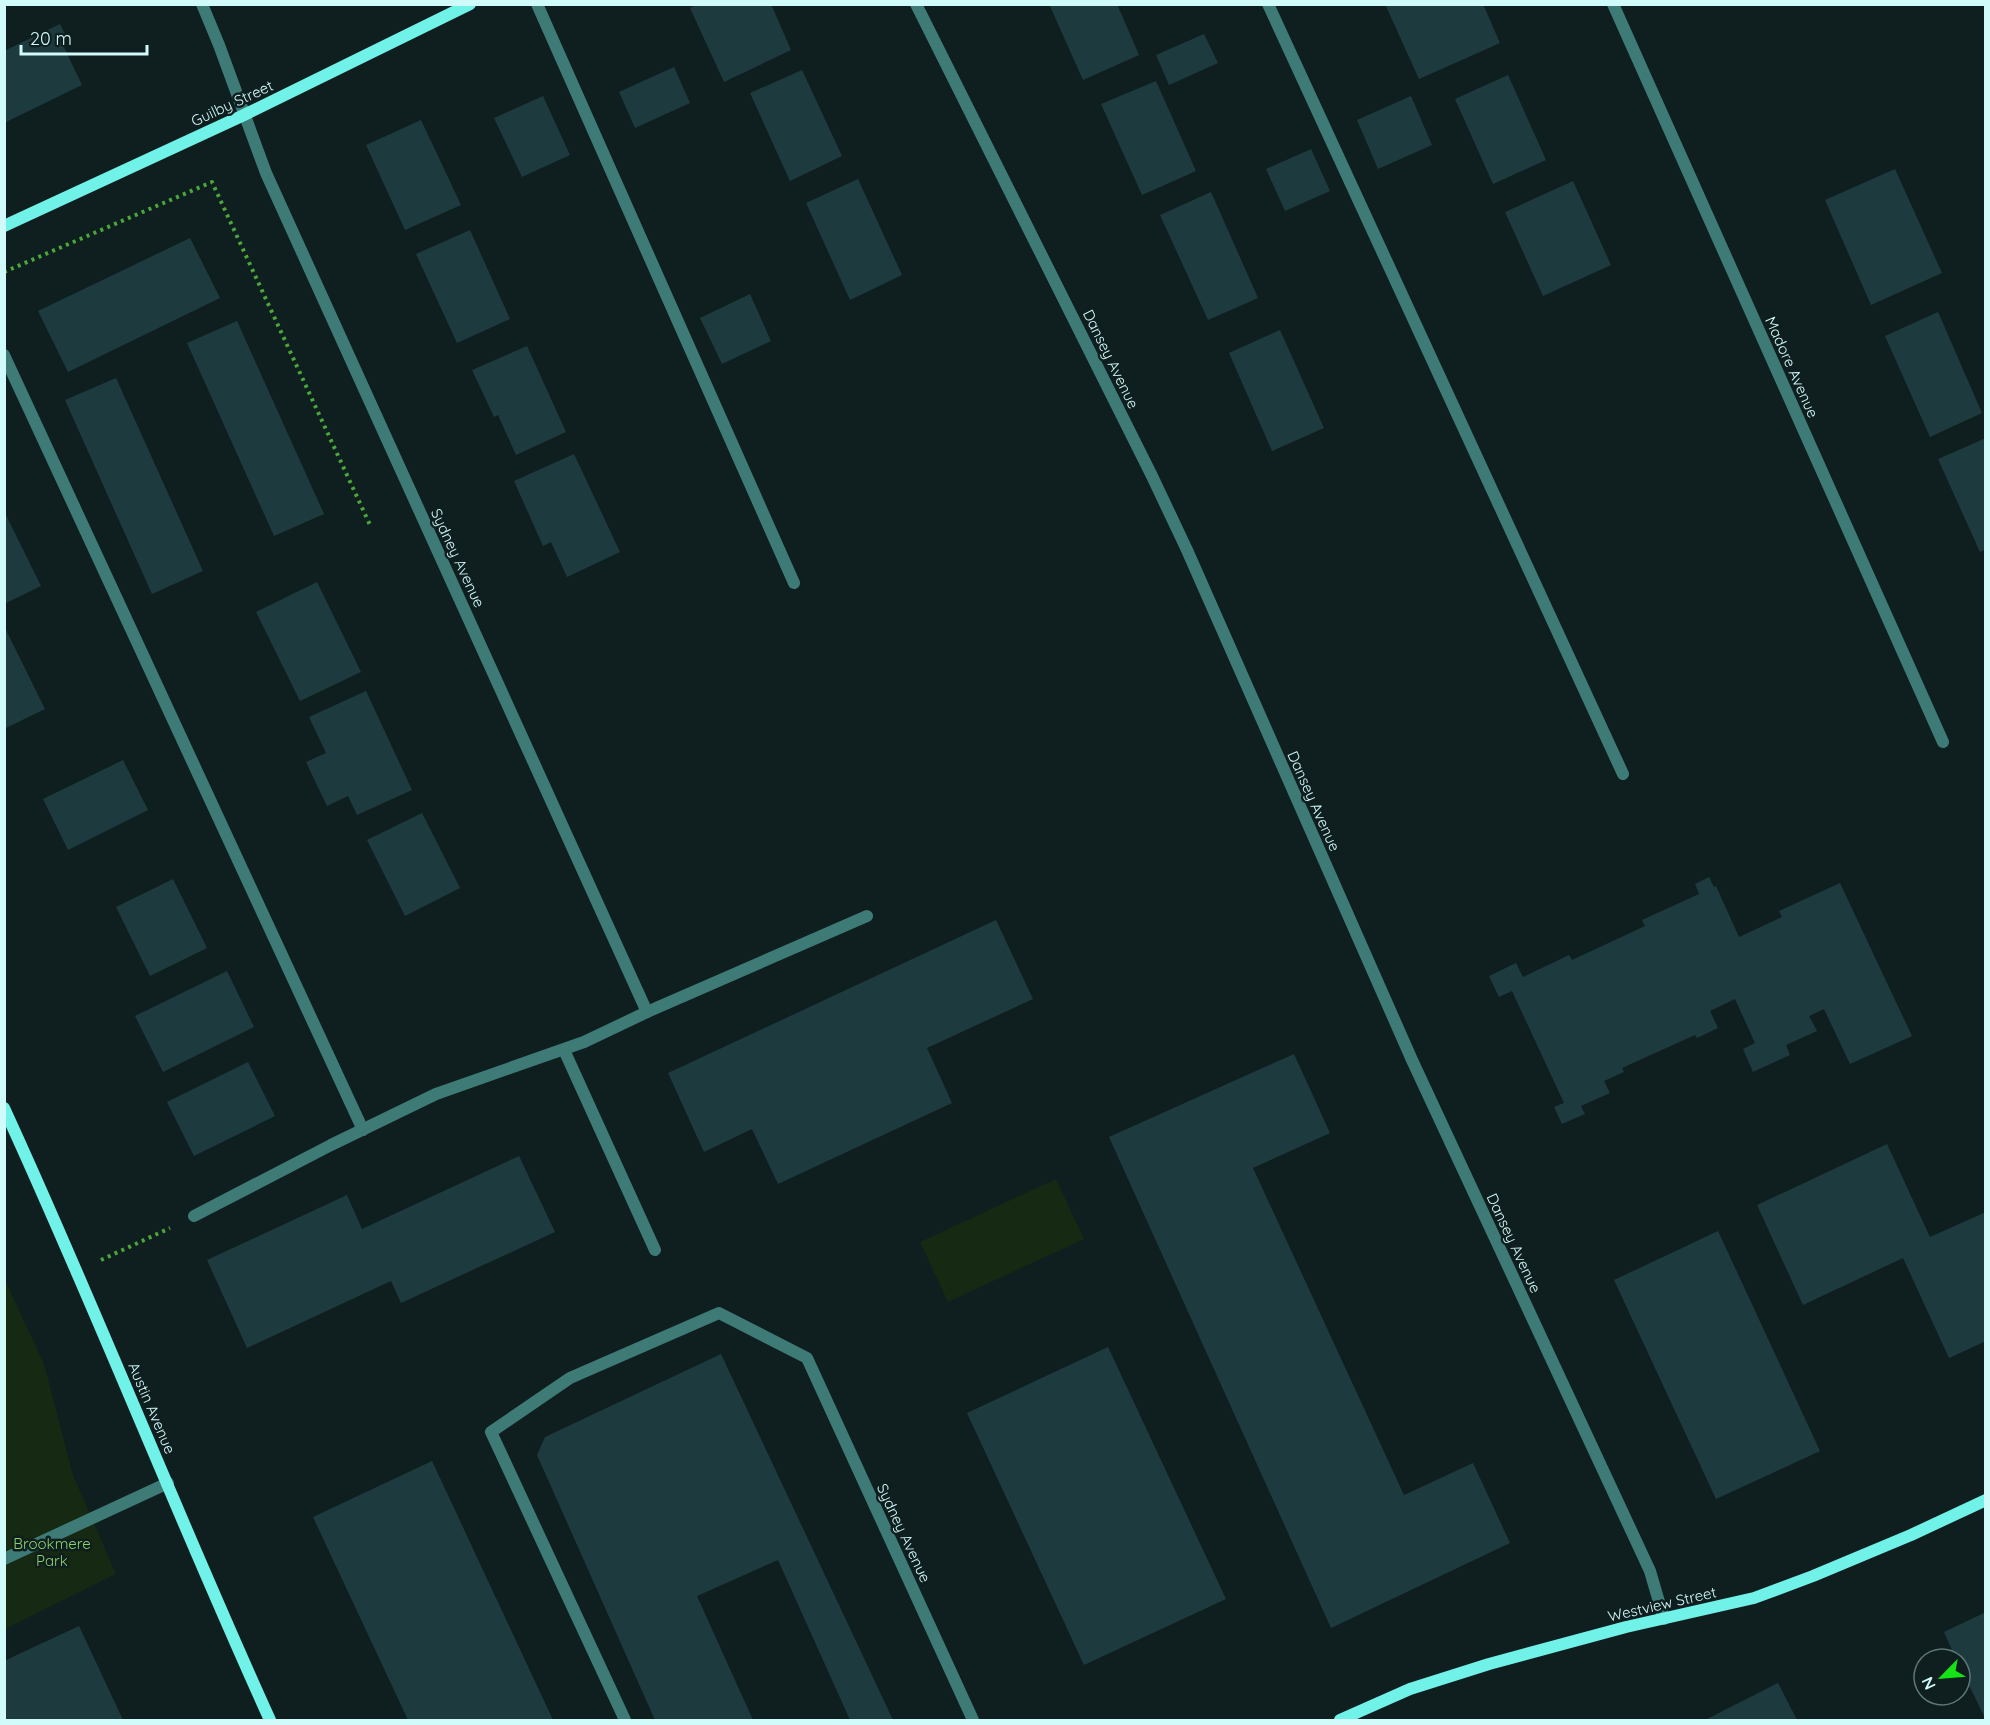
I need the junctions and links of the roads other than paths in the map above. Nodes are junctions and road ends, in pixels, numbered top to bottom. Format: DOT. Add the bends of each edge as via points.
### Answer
graph roads {
  1 [pos="202,4"];
  2 [pos="470,4"];
  3 [pos="537,4"];
  4 [pos="916,4"];
  5 [pos="1268,4"];
  6 [pos="1613,4"];
  7 [pos="244,115"];
  8 [pos="4,226"];
  9 [pos="4,355"];
  10 [pos="794,583"];
  11 [pos="1943,742"];
  12 [pos="1623,774"];
  13 [pos="867,916"];
  14 [pos="647,1012"];
  15 [pos="564,1050"];
  16 [pos="4,1108"];
  17 [pos="363,1130"];
  18 [pos="194,1216"];
  19 [pos="655,1250"];
  20 [pos="168,1483"];
  21 [pos="1986,1500"];
  22 [pos="4,1559"];
  23 [pos="1664,1619"];
  24 [pos="270,1720"];
  25 [pos="625,1720"];
  26 [pos="973,1720"];
  27 [pos="1340,1720"];
  1 -- 7 [label="street, Sydney Avenue"];
  2 -- 7 [label="street, Guilby Street"];
  3 -- 10 [label="street"];
  4 -- 23 [label="street, Dansey Avenue" via="1187,550 1412,1060 1650,1571"];
  5 -- 12 [label="street"];
  6 -- 11 [label="street, Madore Avenue"];
  7 -- 8 [label="street, Guilby Street"];
  7 -- 14 [label="street, Sydney Avenue" via="266,173"];
  9 -- 17 [label="street"];
  13 -- 14 [label="street"];
  14 -- 15 [label="street"];
  15 -- 17 [label="street" via="436,1094"];
  15 -- 19 [label="street"];
  16 -- 20 [label="street, Austin Avenue"];
  17 -- 18 [label="street"];
  20 -- 22 [label="street"];
  20 -- 24 [label="street, Austin Avenue"];
  21 -- 23 [label="street, Westview Street" via="1911,1535 1754,1598"];
  23 -- 27 [label="street, Westview Street" via="1435,1680"];
  25 -- 26 [label="street, Sydney Avenue" via="491,1432 570,1378 719,1312 807,1358"];
}
